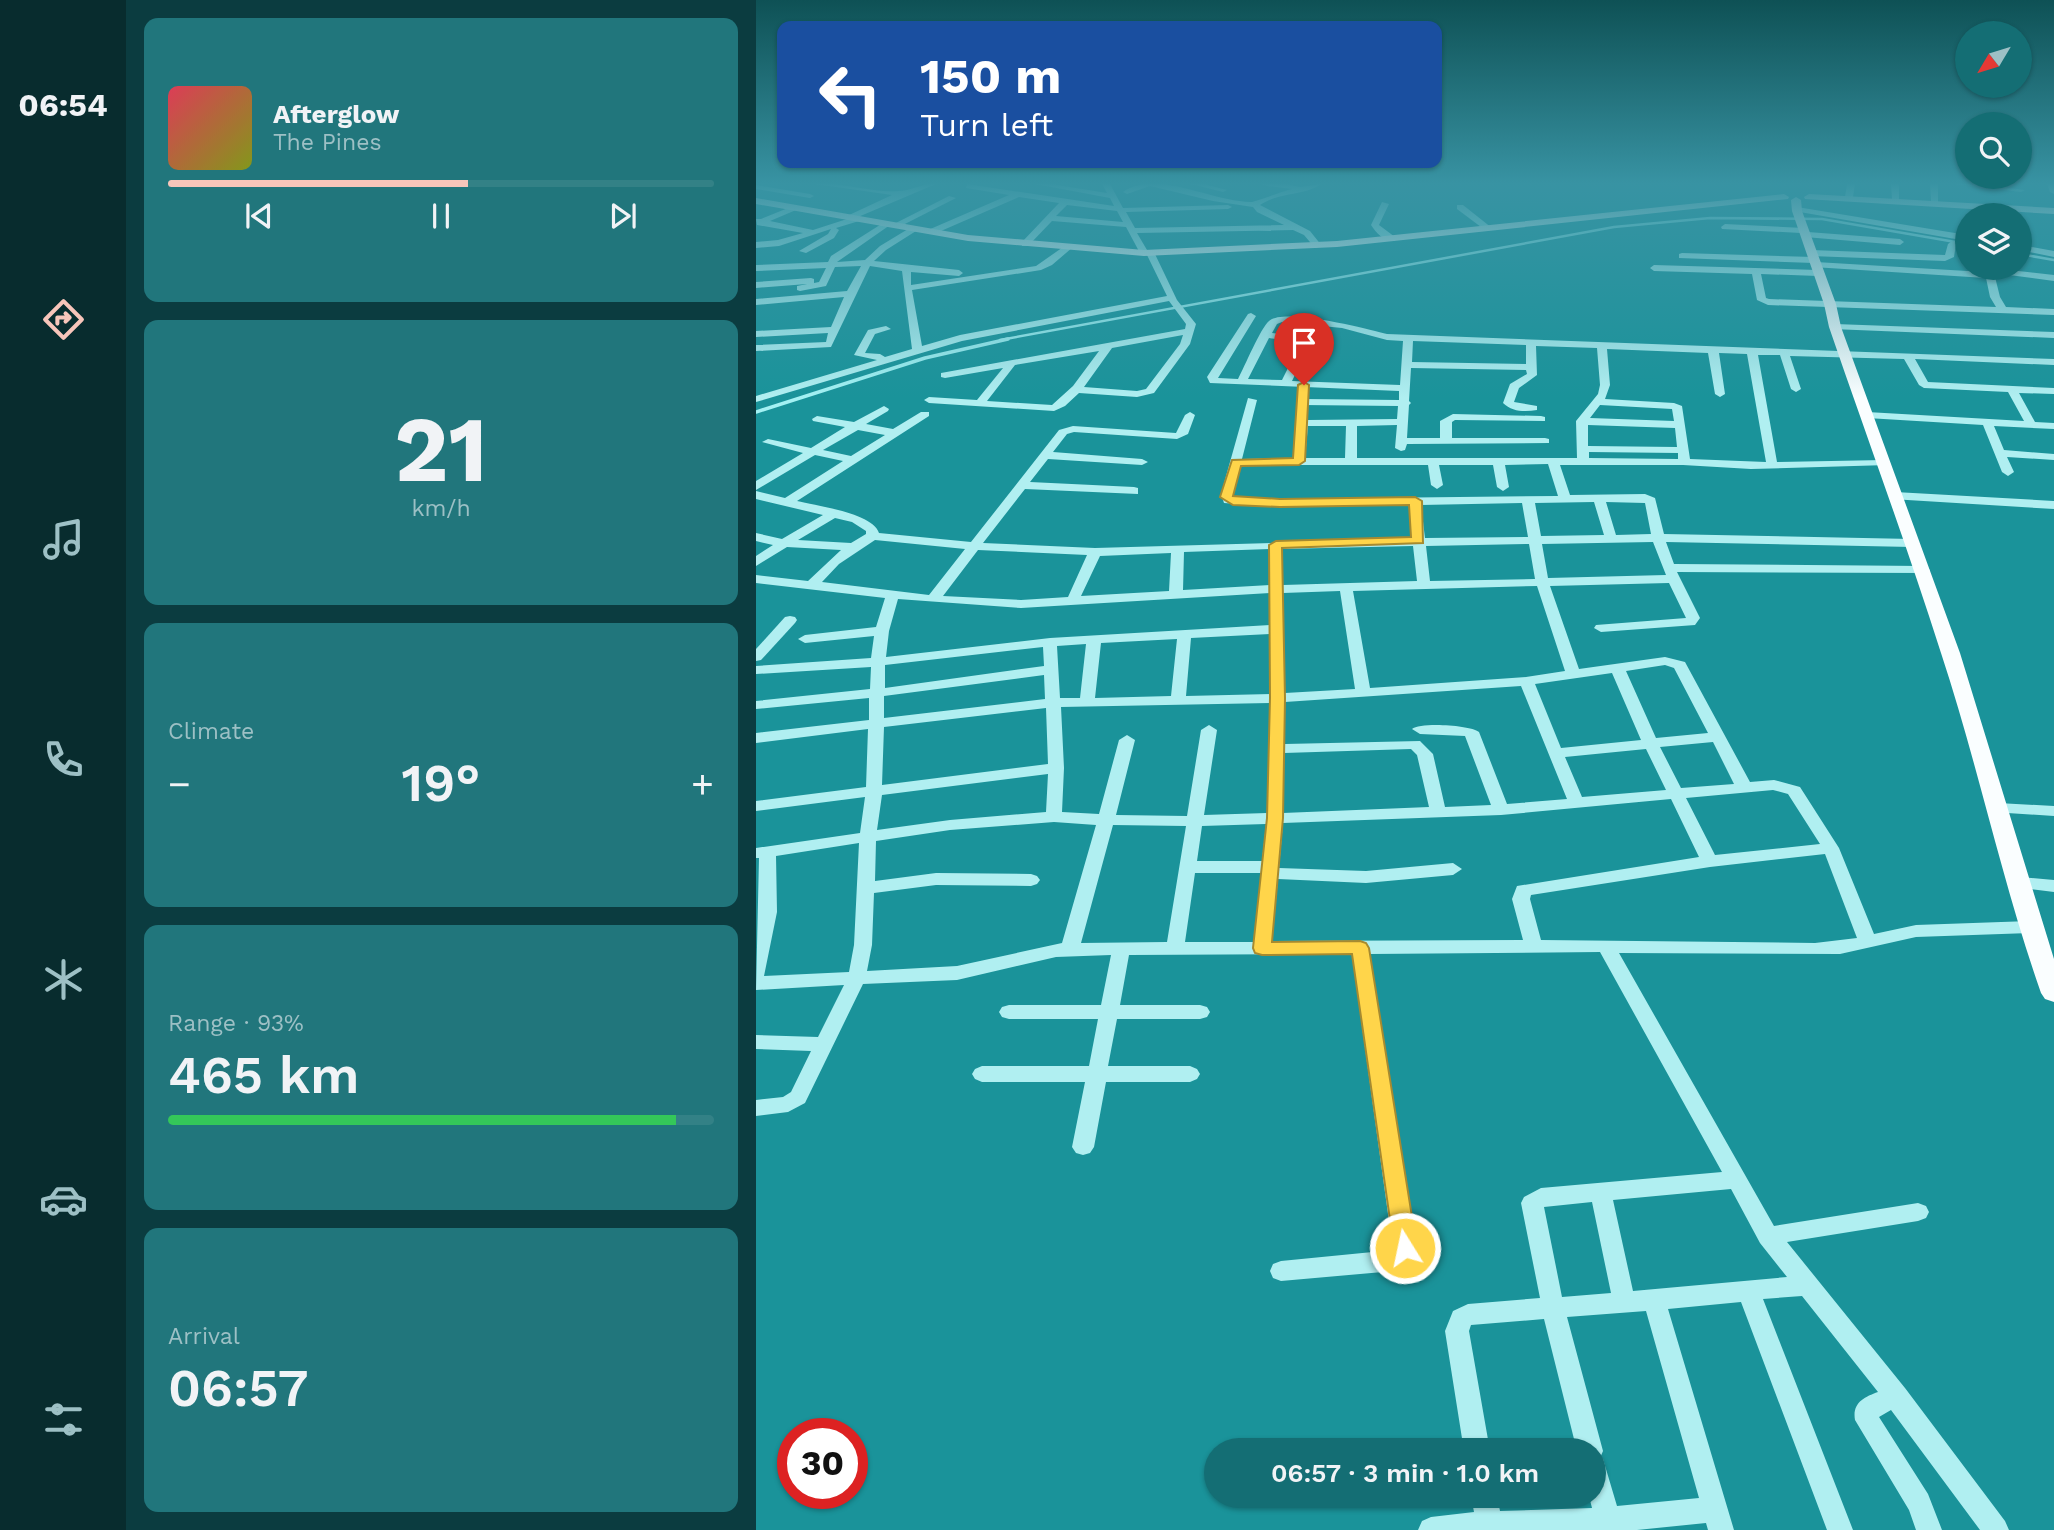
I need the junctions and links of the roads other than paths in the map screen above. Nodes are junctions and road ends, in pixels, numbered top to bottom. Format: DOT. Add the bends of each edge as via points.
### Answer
graph roads {
  1 [pos="837,255"];
  2 [pos="875,255"];
  3 [pos="1058,255"];
  4 [pos="1148,255"];
  5 [pos="1812,255"];
  6 [pos="1888,255"];
  7 [pos="1927,255"];
  8 [pos="1950,255"];
  9 [pos="1682,256"];
  10 [pos="1933,258"];
  11 [pos="2032,258"];
  12 [pos="2041,260"];
  13 [pos="2054,262"];
  14 [pos="831,263"];
  15 [pos="867,263"];
  16 [pos="1815,263"];
  17 [pos="756,268"];
  18 [pos="1654,268"];
  19 [pos="906,269"];
  20 [pos="1922,270"];
  21 [pos="1955,270"];
  22 [pos="1756,271"];
  23 [pos="2039,271"];
  24 [pos="986,275"];
  25 [pos="2032,276"];
  26 [pos="2054,278"];
  27 [pos="824,279"];
  28 [pos="1990,280"];
  29 [pos="756,285"];
  30 [pos="907,288"];
  31 [pos="756,293"];
  32 [pos="850,294"];
  33 [pos="1174,301"];
  34 [pos="756,302"];
  35 [pos="1830,304"];
  36 [pos="2003,311"];
  37 [pos="2054,312"];
  38 [pos="1251,316"];
  39 [pos="1835,327"];
  40 [pos="886,329"];
  41 [pos="834,330"];
  42 [pos="1190,331"];
  43 [pos="756,334"];
  44 [pos="1268,335"];
  45 [pos="2054,335"];
  46 [pos="1408,338"];
  47 [pos="1460,340"];
  48 [pos="1531,343"];
  49 [pos="1108,346"];
  50 [pos="1602,346"];
  51 [pos="756,348"];
  52 [pos="918,349"];
  53 [pos="1713,350"];
  54 [pos="1752,351"];
  55 [pos="1784,353"];
  56 [pos="1846,354"];
  57 [pos="1908,356"];
  58 [pos="893,357"];
  59 [pos="2054,362"];
  60 [pos="1013,363"];
  61 [pos="1408,365"];
  62 [pos="1459,366"];
  63 [pos="1531,368"];
  64 [pos="945,375"];
  65 [pos="1241,383"];
  66 [pos="1285,384"];
  67 [pos="1304,385"];
  68 [pos="1405,388"];
  69 [pos="1075,389"];
  70 [pos="1796,389"];
  71 [pos="2012,390"];
  72 [pos="2054,391"];
  73 [pos="1720,394"];
  74 [pos="756,399"];
  75 [pos="929,400"];
  76 [pos="1252,400"];
  77 [pos="1303,402"];
  78 [pos="1597,402"];
  79 [pos="1406,403"];
  80 [pos="979,404"];
  81 [pos="884,409"];
  82 [pos="1611,412"];
  83 [pos="925,414"];
  84 [pos="1191,415"];
  85 [pos="1867,415"];
  86 [pos="817,419"];
  87 [pos="1679,419"];
  88 [pos="1582,421"];
  89 [pos="1403,422"];
  90 [pos="1987,422"];
  91 [pos="1302,423"];
  92 [pos="1352,423"];
  93 [pos="2031,424"];
  94 [pos="2054,426"];
  95 [pos="857,427"];
  96 [pos="895,433"];
  97 [pos="1402,441"];
  98 [pos="1446,441"];
  99 [pos="1545,441"];
  100 [pos="768,442"];
  101 [pos="815,452"];
  102 [pos="2000,453"];
  103 [pos="1045,455"];
  104 [pos="1582,455"];
  105 [pos="1683,456"];
  106 [pos="2054,457"];
  107 [pos="853,460"];
  108 [pos="1299,461"];
  109 [pos="1351,461"];
  110 [pos="1399,461"];
  111 [pos="1433,461"];
  112 [pos="1498,461"];
  113 [pos="1553,461"];
  114 [pos="1142,462"];
  115 [pos="1236,462"];
  116 [pos="1884,463"];
  117 [pos="1772,466"];
  118 [pos="2008,472"];
  119 [pos="1022,485"];
  120 [pos="1437,485"];
  121 [pos="756,486"];
  122 [pos="1503,487"];
  123 [pos="1134,491"];
  124 [pos="756,495"];
  125 [pos="1895,496"];
  126 [pos="1599,499"];
  127 [pos="1528,500"];
  128 [pos="1565,500"];
  129 [pos="1415,501"];
  130 [pos="788,502"];
  131 [pos="2054,505"];
  132 [pos="834,513"];
  133 [pos="873,536"];
  134 [pos="756,537"];
  135 [pos="1534,538"];
  136 [pos="1611,538"];
  137 [pos="1658,538"];
  138 [pos="1418,541"];
  139 [pos="784,543"];
  140 [pos="1912,543"];
  141 [pos="1276,545"];
  142 [pos="975,546"];
  143 [pos="853,547"];
  144 [pos="1178,550"];
  145 [pos="1095,552"];
  146 [pos="756,562"];
  147 [pos="1923,570"];
  148 [pos="1671,574"];
  149 [pos="756,579"];
  150 [pos="1542,582"];
  151 [pos="812,585"];
  152 [pos="1346,586"];
  153 [pos="1424,586"];
  154 [pos="1276,589"];
  155 [pos="892,594"];
  156 [pos="1176,594"];
  157 [pos="933,599"];
  158 [pos="1073,600"];
  159 [pos="790,620"];
  160 [pos="1601,628"];
  161 [pos="1276,629"];
  162 [pos="882,631"];
  163 [pos="1185,633"];
  164 [pos="805,639"];
  165 [pos="1094,639"];
  166 [pos="1050,642"];
  167 [pos="756,657"];
  168 [pos="878,662"];
  169 [pos="1617,668"];
  170 [pos="756,670"];
  171 [pos="1050,670"];
  172 [pos="1573,674"];
  173 [pos="1526,681"];
  174 [pos="1363,692"];
  175 [pos="877,693"];
  176 [pos="1278,698"];
  177 [pos="1178,700"];
  178 [pos="1052,703"];
  179 [pos="1087,703"];
  180 [pos="756,705"];
  181 [pos="877,725"];
  182 [pos="1420,729"];
  183 [pos="1209,730"];
  184 [pos="1718,737"];
  185 [pos="756,738"];
  186 [pos="1127,740"];
  187 [pos="1651,744"];
  188 [pos="1276,748"];
  189 [pos="1556,753"];
  190 [pos="1056,768"];
  191 [pos="1744,787"];
  192 [pos="874,792"];
  193 [pos="1678,793"];
  194 [pos="1577,804"];
  195 [pos="756,806"];
  196 [pos="1998,808"];
  197 [pos="1501,810"];
  198 [pos="2054,811"];
  199 [pos="1438,812"];
  200 [pos="1054,817"];
  201 [pos="1275,818"];
  202 [pos="1106,820"];
  203 [pos="1195,821"];
  204 [pos="868,837"];
  205 [pos="1831,848"];
  206 [pos="762,852"];
  207 [pos="1710,861"];
  208 [pos="1188,867"];
  209 [pos="1453,869"];
  210 [pos="1270,870"];
  211 [pos="1031,880"];
  212 [pos="2020,883"];
  213 [pos="2054,886"];
  214 [pos="866,888"];
  215 [pos="2030,927"];
  216 [pos="1868,943"];
  217 [pos="1606,946"];
  218 [pos="1534,947"];
  219 [pos="1262,948"];
  220 [pos="1360,948"];
  221 [pos="1070,949"];
  222 [pos="1121,949"];
  223 [pos="1175,949"];
  224 [pos="756,975"];
  225 [pos="857,977"];
  226 [pos="756,983"];
  227 [pos="2054,993"];
  228 [pos="1009,1012"];
  229 [pos="1109,1012"];
  230 [pos="1200,1012"];
  231 [pos="756,1042"];
  232 [pos="822,1044"];
  233 [pos="1097,1073"];
  234 [pos="982,1074"];
  235 [pos="1190,1074"];
  236 [pos="756,1108"];
  237 [pos="1083,1147"];
  238 [pos="1736,1180"];
  239 [pos="1601,1194"];
  240 [pos="1918,1212"];
  241 [pos="1768,1236"];
  242 [pos="1280,1270"];
  243 [pos="1807,1285"];
  244 [pos="1748,1292"];
  245 [pos="1654,1300"];
  246 [pos="1624,1301"];
  247 [pos="1553,1308"];
  248 [pos="1896,1396"];
  249 [pos="1475,1438"];
  250 [pos="1587,1438"];
  251 [pos="1487,1508"];
  252 [pos="1605,1508"];
  253 [pos="1718,1519"];
  254 [pos="1608,1520"];
  255 [pos="1489,1524"];
  256 [pos="1431,1530"];
  257 [pos="1840,1530"];
  258 [pos="1929,1530"];
  259 [pos="1996,1530"];
  1 -- 14 [label="street"];
  2 -- 15 [label="street"];
  3 -- 24 [label="street" via="1038,268"];
  4 -- 33 [label="street"];
  5 -- 16 [label="main road"];
  6 -- 16 [label="street"];
  7 -- 10 [label="street"];
  8 -- 10 [label="street"];
  9 -- 16 [label="street"];
  10 -- 20 [label="street" via="1931,264 1921,265"];
  11 -- 12 [label="street"];
  12 -- 13 [label="street"];
  12 -- 23 [label="street"];
  14 -- 15 [label="street"];
  14 -- 17 [label="street"];
  14 -- 27 [label="street"];
  15 -- 19 [label="street"];
  15 -- 32 [label="street"];
  16 -- 20 [label="street"];
  16 -- 22 [label="street"];
  16 -- 35 [label="main road"];
  18 -- 22 [label="street"];
  19 -- 24 [label="street"];
  19 -- 30 [label="street"];
  20 -- 21 [label="street"];
  22 -- 35 [label="street" via="1764,302"];
  24 -- 30 [label="street"];
  25 -- 26 [label="street"];
  27 -- 29 [label="street"];
  27 -- 31 [label="street" via="818,286"];
  28 -- 36 [label="street"];
  30 -- 52 [label="street"];
  32 -- 34 [label="street"];
  32 -- 41 [label="street"];
  33 -- 42 [label="street" via="1191,324"];
  33 -- 52 [label="street" via="992,331"];
  35 -- 36 [label="street"];
  35 -- 39 [label="main road"];
  36 -- 37 [label="street"];
  38 -- 65 [label="street" via="1212,377 1214,381"];
  39 -- 45 [label="street"];
  39 -- 56 [label="main road"];
  40 -- 58 [label="street" via="871,332 859,355"];
  41 -- 43 [label="street"];
  41 -- 51 [label="street" via="824,350"];
  42 -- 49 [label="street"];
  42 -- 69 [label="street" via="1150,391"];
  44 -- 46 [label="street" via="1273,322 1286,319"];
  44 -- 65 [label="street"];
  44 -- 66 [label="street" via="1307,340"];
  46 -- 47 [label="street"];
  46 -- 61 [label="street"];
  47 -- 48 [label="street"];
  47 -- 62 [label="street"];
  48 -- 50 [label="street"];
  48 -- 63 [label="street"];
  49 -- 60 [label="street"];
  49 -- 69 [label="street"];
  50 -- 53 [label="street"];
  50 -- 78 [label="street" via="1605,385"];
  52 -- 58 [label="street"];
  53 -- 54 [label="street"];
  53 -- 73 [label="street"];
  54 -- 55 [label="street"];
  54 -- 117 [label="street"];
  55 -- 56 [label="street"];
  55 -- 70 [label="street"];
  56 -- 57 [label="street"];
  56 -- 85 [label="main road"];
  57 -- 59 [label="street"];
  57 -- 71 [label="street" via="1924,385"];
  58 -- 74 [label="street"];
  60 -- 64 [label="street"];
  60 -- 80 [label="street"];
  61 -- 62 [label="street"];
  61 -- 68 [label="street"];
  62 -- 63 [label="street"];
  63 -- 98 [label="street" via="1532,375 1514,386 1508,403 1542,414 1453,417 1446,421"];
  65 -- 66 [label="street"];
  66 -- 67 [label="street"];
  67 -- 68 [label="street"];
  67 -- 77 [label="street"];
  68 -- 79 [label="street"];
  69 -- 80 [label="street" via="1054,408"];
  71 -- 72 [label="street"];
  71 -- 93 [label="street"];
  75 -- 80 [label="street"];
  76 -- 115 [label="street"];
  77 -- 79 [label="street"];
  77 -- 91 [label="street"];
  78 -- 87 [label="street" via="1669,404 1678,408"];
  78 -- 88 [label="street"];
  79 -- 89 [label="street"];
  81 -- 95 [label="street"];
  82 -- 87 [label="street"];
  83 -- 96 [label="street"];
  84 -- 103 [label="street" via="1177,436 1067,430"];
  85 -- 90 [label="street"];
  85 -- 116 [label="main road"];
  86 -- 95 [label="street"];
  87 -- 88 [label="street"];
  87 -- 105 [label="street"];
  88 -- 104 [label="street"];
  89 -- 92 [label="street"];
  89 -- 97 [label="street"];
  90 -- 93 [label="street"];
  90 -- 102 [label="street"];
  91 -- 92 [label="street"];
  91 -- 108 [label="street"];
  92 -- 109 [label="street"];
  93 -- 94 [label="street"];
  95 -- 96 [label="street"];
  95 -- 101 [label="street"];
  96 -- 107 [label="street"];
  97 -- 98 [label="street"];
  97 -- 110 [label="street"];
  98 -- 99 [label="street"];
  100 -- 101 [label="street"];
  101 -- 107 [label="street"];
  101 -- 121 [label="street"];
  102 -- 106 [label="street"];
  102 -- 118 [label="street"];
  103 -- 114 [label="street"];
  103 -- 119 [label="street"];
  104 -- 105 [label="street"];
  104 -- 113 [label="street"];
  105 -- 117 [label="street"];
  107 -- 130 [label="street"];
  108 -- 109 [label="street"];
  108 -- 115 [label="street"];
  109 -- 110 [label="street"];
  110 -- 111 [label="street"];
  111 -- 112 [label="street"];
  111 -- 120 [label="street"];
  112 -- 113 [label="street"];
  112 -- 122 [label="street"];
  113 -- 128 [label="street"];
  115 -- 129 [label="street" via="1228,500"];
  116 -- 117 [label="street"];
  116 -- 125 [label="main road"];
  119 -- 123 [label="street"];
  119 -- 142 [label="street"];
  124 -- 130 [label="street"];
  125 -- 131 [label="street"];
  125 -- 140 [label="main road"];
  126 -- 128 [label="street"];
  126 -- 136 [label="street"];
  126 -- 137 [label="street" via="1649,499"];
  127 -- 128 [label="street"];
  127 -- 129 [label="street"];
  127 -- 135 [label="street"];
  129 -- 138 [label="street"];
  130 -- 132 [label="street"];
  132 -- 133 [label="street" via="865,523"];
  132 -- 139 [label="street"];
  133 -- 142 [label="street"];
  133 -- 143 [label="street"];
  134 -- 139 [label="street"];
  135 -- 136 [label="street"];
  135 -- 138 [label="street"];
  135 -- 150 [label="street"];
  136 -- 137 [label="street"];
  137 -- 140 [label="street"];
  137 -- 148 [label="street"];
  138 -- 141 [label="street"];
  138 -- 153 [label="street"];
  139 -- 143 [label="street"];
  139 -- 146 [label="street"];
  140 -- 147 [label="main road"];
  141 -- 144 [label="street"];
  141 -- 154 [label="street"];
  142 -- 145 [label="street"];
  142 -- 157 [label="street"];
  143 -- 151 [label="street"];
  144 -- 145 [label="street"];
  144 -- 156 [label="street"];
  145 -- 158 [label="street"];
  147 -- 148 [label="street"];
  147 -- 196 [label="main road"];
  148 -- 150 [label="street"];
  148 -- 160 [label="street" via="1693,618 1690,622"];
  149 -- 151 [label="street"];
  150 -- 153 [label="street"];
  150 -- 172 [label="street"];
  151 -- 155 [label="street"];
  152 -- 153 [label="street"];
  152 -- 154 [label="street"];
  152 -- 174 [label="street"];
  154 -- 156 [label="street"];
  154 -- 161 [label="street"];
  155 -- 157 [label="street"];
  155 -- 162 [label="street"];
  156 -- 158 [label="street"];
  157 -- 158 [label="street" via="1021,604"];
  159 -- 167 [label="street"];
  161 -- 163 [label="street"];
  161 -- 176 [label="street"];
  162 -- 164 [label="street"];
  162 -- 168 [label="street"];
  163 -- 165 [label="street"];
  163 -- 177 [label="street"];
  165 -- 166 [label="street"];
  165 -- 179 [label="street"];
  166 -- 168 [label="street"];
  166 -- 171 [label="street"];
  168 -- 170 [label="street"];
  168 -- 175 [label="street"];
  169 -- 172 [label="street"];
  169 -- 184 [label="street" via="1665,661 1680,665"];
  169 -- 187 [label="street"];
  171 -- 175 [label="street"];
  171 -- 178 [label="street"];
  172 -- 173 [label="street"];
  173 -- 174 [label="street"];
  173 -- 189 [label="street"];
  174 -- 176 [label="street"];
  175 -- 180 [label="street"];
  175 -- 181 [label="street"];
  176 -- 177 [label="street"];
  176 -- 188 [label="street"];
  177 -- 179 [label="street"];
  178 -- 179 [label="street"];
  178 -- 181 [label="street"];
  178 -- 190 [label="street"];
  181 -- 185 [label="street"];
  181 -- 192 [label="street"];
  182 -- 197 [label="street" via="1471,732"];
  183 -- 203 [label="street"];
  184 -- 187 [label="street"];
  184 -- 191 [label="street"];
  186 -- 202 [label="street"];
  187 -- 189 [label="street"];
  187 -- 193 [label="street"];
  188 -- 199 [label="street" via="1415,744 1425,754"];
  188 -- 201 [label="street"];
  189 -- 194 [label="street"];
  190 -- 192 [label="street"];
  190 -- 200 [label="street"];
  191 -- 193 [label="street"];
  191 -- 205 [label="street" via="1774,785 1794,791"];
  192 -- 195 [label="street"];
  192 -- 204 [label="street"];
  193 -- 194 [label="street"];
  193 -- 207 [label="street"];
  194 -- 197 [label="street"];
  196 -- 198 [label="street"];
  196 -- 212 [label="main road"];
  197 -- 199 [label="street"];
  199 -- 201 [label="street"];
  200 -- 202 [label="street"];
  200 -- 204 [label="street" via="963,823"];
  201 -- 203 [label="street"];
  201 -- 210 [label="street"];
  202 -- 203 [label="street"];
  202 -- 221 [label="street"];
  203 -- 208 [label="street"];
  204 -- 206 [label="street"];
  204 -- 214 [label="street"];
  205 -- 207 [label="street"];
  205 -- 216 [label="street"];
  206 -- 224 [label="street" via="768,912"];
  207 -- 218 [label="street" via="1523,890 1521,899"];
  208 -- 210 [label="street"];
  208 -- 223 [label="street"];
  209 -- 210 [label="street" via="1366,877"];
  210 -- 219 [label="street"];
  211 -- 214 [label="street" via="936,879"];
  212 -- 213 [label="street"];
  212 -- 215 [label="main road"];
  214 -- 225 [label="street"];
  215 -- 216 [label="street" via="1916,931"];
  215 -- 227 [label="main road"];
  216 -- 217 [label="street" via="1815,949"];
  217 -- 218 [label="street"];
  217 -- 238 [label="street"];
  218 -- 220 [label="street"];
  219 -- 220 [label="street"];
  219 -- 223 [label="street"];
  220 -- 242 [label="street" via="1405,1248 1403,1256 1394,1261"];
  221 -- 222 [label="street"];
  221 -- 225 [label="street" via="1041,951 982,970"];
  222 -- 223 [label="street"];
  222 -- 229 [label="street"];
  225 -- 226 [label="street"];
  225 -- 232 [label="street"];
  228 -- 229 [label="street"];
  229 -- 230 [label="street"];
  229 -- 233 [label="street"];
  231 -- 232 [label="street"];
  232 -- 236 [label="street" via="798,1097 788,1104"];
  233 -- 234 [label="street"];
  233 -- 235 [label="street"];
  233 -- 237 [label="street"];
  238 -- 239 [label="street"];
  238 -- 241 [label="street"];
  239 -- 246 [label="street"];
  239 -- 247 [label="street" via="1541,1197 1532,1203"];
  240 -- 241 [label="street"];
  241 -- 243 [label="street"];
  243 -- 244 [label="street"];
  243 -- 248 [label="street"];
  244 -- 245 [label="street"];
  244 -- 257 [label="street"];
  245 -- 246 [label="street"];
  245 -- 253 [label="street"];
  246 -- 247 [label="street"];
  247 -- 249 [label="street" via="1468,1314 1457,1322"];
  247 -- 250 [label="street"];
  248 -- 258 [label="street" via="1869,1408 1867,1420 1919,1503"];
  248 -- 259 [label="street"];
  251 -- 255 [label="street"];
  252 -- 254 [label="street"];
  253 -- 254 [label="street"];
  254 -- 255 [label="street"];
  255 -- 256 [label="street"];
}
